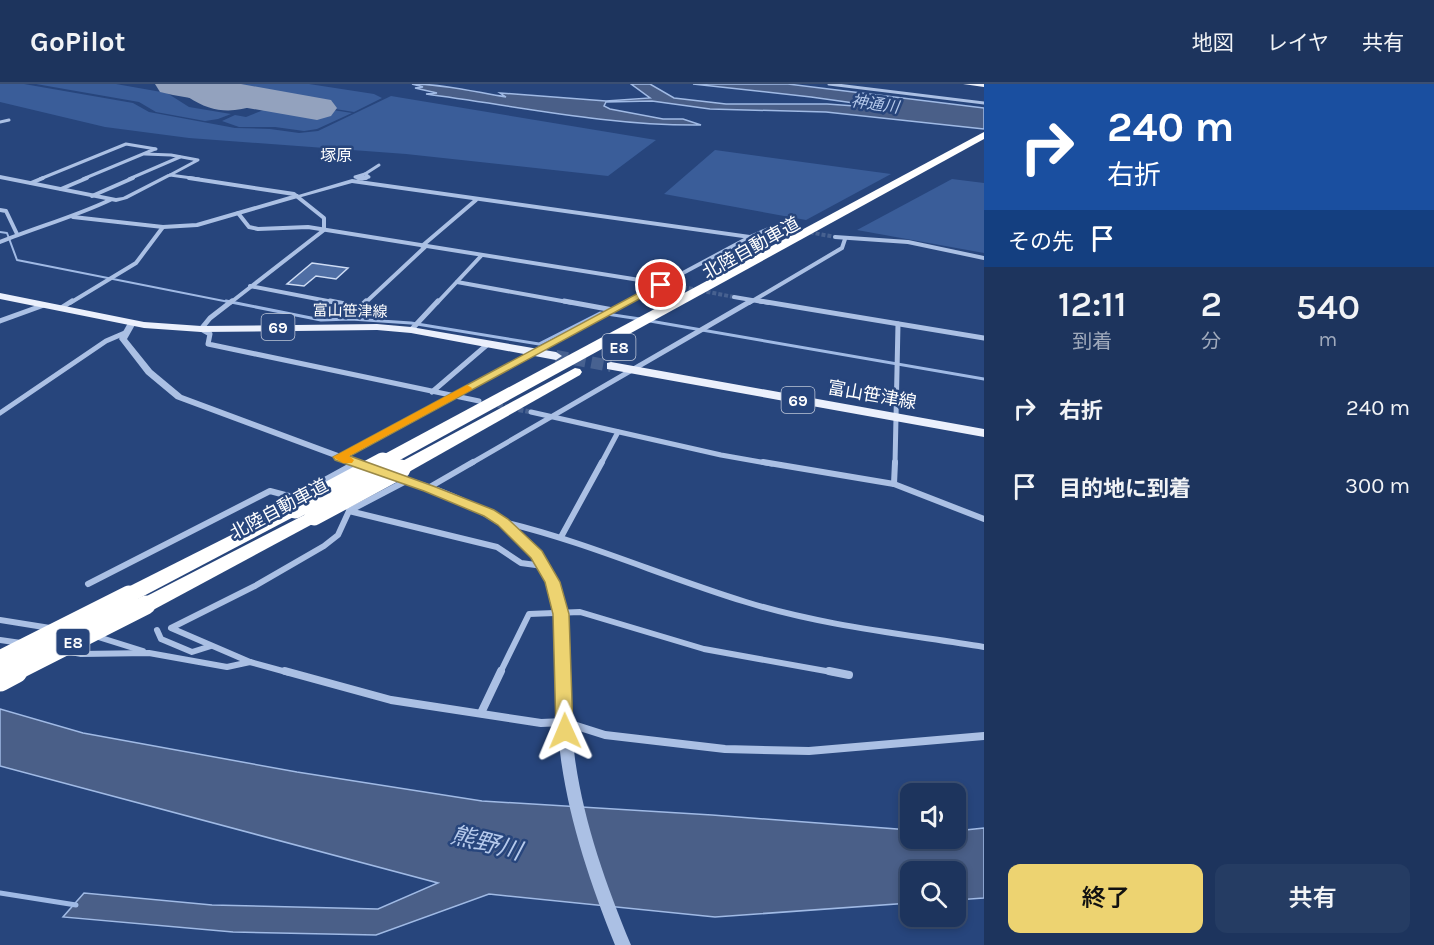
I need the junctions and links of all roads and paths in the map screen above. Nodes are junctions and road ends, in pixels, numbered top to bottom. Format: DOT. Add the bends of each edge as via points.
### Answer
graph roads {
  1 [pos="829,84"];
  2 [pos="966,84"];
  3 [pos="984,85"];
  4 [pos="984,103"];
  5 [pos="9,120"];
  6 [pos="0,122"];
  7 [pos="984,135"];
  8 [pos="984,143"];
  9 [pos="143,154"];
  10 [pos="180,157"];
  11 [pos="379,165"];
  12 [pos="170,175"];
  13 [pos="0,177"];
  14 [pos="356,180"];
  15 [pos="31,183"];
  16 [pos="61,189"];
  17 [pos="92,196"];
  18 [pos="298,196"];
  19 [pos="110,200"];
  20 [pos="476,200"];
  21 [pos="0,210"];
  22 [pos="238,213"];
  23 [pos="73,217"];
  24 [pos="163,227"];
  25 [pos="792,229"];
  26 [pos="832,229"];
  27 [pos="324,230"];
  28 [pos="17,234"];
  29 [pos="750,237"];
  30 [pos="845,239"];
  31 [pos="0,242"];
  32 [pos="424,246"];
  33 [pos="482,256"];
  34 [pos="984,258"];
  35 [pos="457,282"];
  36 [pos="661,285"];
  37 [pos="250,286"];
  38 [pos="677,286"];
  39 [pos="0,296"];
  40 [pos="734,297"];
  41 [pos="752,300"];
  42 [pos="44,304"];
  43 [pos="61,308"];
  44 [pos="614,310"];
  45 [pos="0,321"];
  46 [pos="898,324"];
  47 [pos="129,327"];
  48 [pos="201,329"];
  49 [pos="411,330"];
  50 [pos="984,338"];
  51 [pos="488,344"];
  52 [pos="535,352"];
  53 [pos="556,356"];
  54 [pos="611,366"];
  55 [pos="632,370"];
  56 [pos="432,392"];
  57 [pos="452,396"];
  58 [pos="479,401"];
  59 [pos="531,412"];
  60 [pos="0,413"];
  61 [pos="553,417"];
  62 [pos="896,417"];
  63 [pos="618,432"];
  64 [pos="984,433"];
  65 [pos="339,457"];
  66 [pos="356,463"];
  67 [pos="403,475"];
  68 [pos="894,484"];
  69 [pos="428,488"];
  70 [pos="294,503"];
  71 [pos="349,511"];
  72 [pos="984,519"];
  73 [pos="503,522"];
  74 [pos="561,537"];
  75 [pos="543,566"];
  76 [pos="88,584"];
  77 [pos="138,600"];
  78 [pos="561,614"];
  79 [pos="0,620"];
  80 [pos="157,630"];
  81 [pos="0,640"];
  82 [pos="211,646"];
  83 [pos="984,647"];
  84 [pos="149,653"];
  85 [pos="0,660"];
  86 [pos="250,662"];
  87 [pos="849,675"];
  88 [pos="0,680"];
  89 [pos="481,713"];
  90 [pos="564,727"];
  91 [pos="984,736"];
  92 [pos="623,945"];
  1 -- 4 [label="street"];
  2 -- 3 [label="main road"];
  5 -- 6 [label="street"];
  7 -- 26 [label="highway, 北陸自動車道 / E8"];
  8 -- 26 [label="highway, 北陸自動車道 / E8"];
  9 -- 10 [label="street"];
  9 -- 15 [label="street" via="156,148 126,144"];
  9 -- 16 [label="street"];
  10 -- 12 [label="street" via="198,160"];
  10 -- 17 [label="street"];
  11 -- 14 [label="street" via="365,174 369,177"];
  12 -- 18 [label="street"];
  12 -- 19 [label="street" via="125,198"];
  13 -- 15 [label="street"];
  14 -- 18 [label="street"];
  14 -- 20 [label="street"];
  15 -- 16 [label="street"];
  16 -- 17 [label="street"];
  17 -- 19 [label="street"];
  18 -- 22 [label="street"];
  18 -- 27 [label="street" via="324,218"];
  19 -- 23 [label="street"];
  20 -- 29 [label="street"];
  20 -- 32 [label="street"];
  21 -- 28 [label="street" via="6,211"];
  22 -- 24 [label="street" via="197,225"];
  22 -- 27 [label="street" via="249,226 258,229"];
  23 -- 24 [label="street"];
  23 -- 28 [label="street"];
  24 -- 43 [label="street" via="136,263"];
  25 -- 29 [label="street" via="778,225"];
  26 -- 30 [label="street"];
  26 -- 67 [label="highway, 北陸自動車道 / E8"];
  26 -- 70 [label="highway, 北陸自動車道 / E8, bridge" via="383,462"];
  27 -- 32 [label="street"];
  27 -- 37 [label="street"];
  28 -- 31 [label="street"];
  29 -- 36 [label="street"];
  30 -- 34 [label="street" via="908,242"];
  30 -- 41 [label="street" via="842,248"];
  32 -- 33 [label="street"];
  32 -- 37 [label="street" via="360,307"];
  33 -- 35 [label="street"];
  33 -- 36 [label="street"];
  35 -- 44 [label="street"];
  35 -- 49 [label="street"];
  36 -- 38 [label="street"];
  36 -- 44 [label="street"];
  37 -- 48 [label="street"];
  39 -- 42 [label="main road, 富山笹津線 / 69"];
  40 -- 41 [label="street"];
  41 -- 46 [label="street"];
  41 -- 55 [label="street"];
  42 -- 43 [label="main road, 富山笹津線 / 69"];
  42 -- 45 [label="street"];
  43 -- 47 [label="main road, 富山笹津線 / 69"];
  44 -- 52 [label="street"];
  46 -- 50 [label="street"];
  46 -- 62 [label="street"];
  47 -- 48 [label="main road, 富山笹津線 / 69"];
  47 -- 60 [label="street"];
  47 -- 65 [label="street" via="123,339 149,372 179,397"];
  48 -- 49 [label="main road, 富山笹津線 / 69" via="341,326"];
  48 -- 56 [label="street" via="210,334 208,344"];
  49 -- 51 [label="main road, 富山笹津線 / 69"];
  51 -- 52 [label="main road, 富山笹津線 / 69"];
  51 -- 56 [label="street"];
  52 -- 53 [label="main road, 富山笹津線 / 69"];
  52 -- 57 [label="street"];
  54 -- 55 [label="main road, 富山笹津線 / 69"];
  55 -- 61 [label="street"];
  55 -- 62 [label="main road, 富山笹津線 / 69"];
  56 -- 57 [label="street"];
  57 -- 58 [label="street"];
  57 -- 65 [label="street"];
  59 -- 61 [label="street"];
  61 -- 63 [label="street"];
  61 -- 69 [label="street"];
  62 -- 64 [label="main road, 富山笹津線 / 69"];
  62 -- 68 [label="street"];
  63 -- 68 [label="street" via="721,455"];
  63 -- 74 [label="street"];
  65 -- 66 [label="street"];
  66 -- 67 [label="street"];
  66 -- 70 [label="street"];
  67 -- 69 [label="street"];
  67 -- 71 [label="street"];
  67 -- 77 [label="highway, 北陸自動車道 / E8, bridge"];
  68 -- 72 [label="street"];
  69 -- 73 [label="street"];
  70 -- 71 [label="street"];
  70 -- 76 [label="street" via="270,491"];
  70 -- 77 [label="highway, 北陸自動車道 / E8"];
  71 -- 75 [label="street" via="497,547 521,563"];
  71 -- 82 [label="street" via="338,535 324,546 171,628"];
  73 -- 74 [label="street"];
  73 -- 75 [label="street"];
  74 -- 83 [label="street" via="681,581 804,618"];
  75 -- 78 [label="street"];
  77 -- 85 [label="highway, 北陸自動車道 / E8, bridge"];
  77 -- 88 [label="highway, 北陸自動車道 / E8, bridge"];
  78 -- 87 [label="street" via="580,612 704,649"];
  78 -- 89 [label="street" via="529,614"];
  78 -- 90 [label="street"];
  79 -- 84 [label="street" via="82,632"];
  80 -- 82 [label="street" via="161,639 192,652"];
  81 -- 84 [label="street" via="81,654"];
  82 -- 86 [label="street"];
  84 -- 86 [label="street" via="227,667"];
  86 -- 89 [label="street" via="391,700"];
  89 -- 90 [label="street"];
  90 -- 91 [label="street" via="725,749 809,751"];
  90 -- 92 [label="street" via="582,829"];
}
